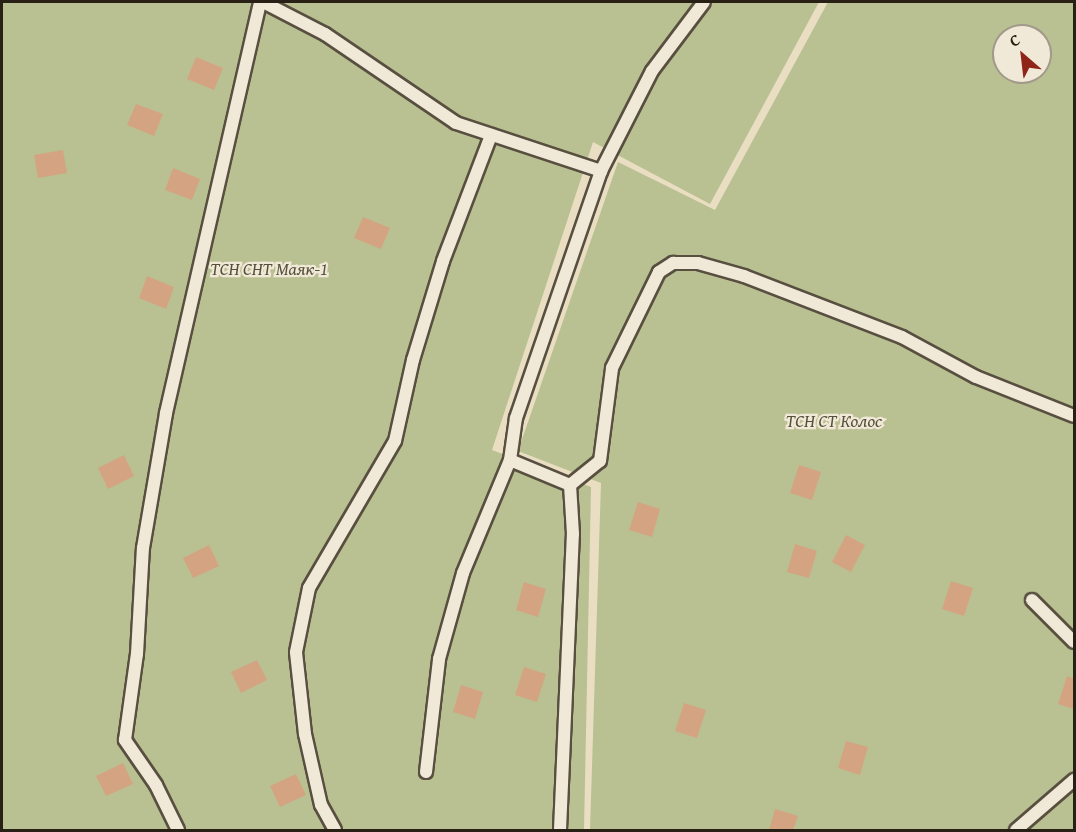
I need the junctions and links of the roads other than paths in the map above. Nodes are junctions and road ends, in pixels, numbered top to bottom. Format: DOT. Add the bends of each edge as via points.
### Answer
graph roads {
  1 [pos="262,2"];
  2 [pos="704,2"];
  3 [pos="491,135"];
  4 [pos="601,171"];
  5 [pos="1074,416"];
  6 [pos="510,460"];
  7 [pos="570,485"];
  8 [pos="1032,600"];
  9 [pos="1074,642"];
  10 [pos="426,772"];
  11 [pos="1074,780"];
  12 [pos="178,831"];
  13 [pos="335,831"];
  14 [pos="560,831"];
  15 [pos="1016,831"];
  1 -- 3 [label="lane" via="325,34 456,123"];
  1 -- 12 [label="lane" via="166,413 143,548 137,654 125,740 156,785"];
  2 -- 4 [label="lane" via="652,71"];
  3 -- 4 [label="lane"];
  3 -- 13 [label="lane" via="443,261 413,360 395,441 309,588 296,652 305,734 321,804"];
  4 -- 6 [label="lane" via="516,418"];
  5 -- 7 [label="lane" via="976,377 902,337 821,304 698,263 674,263 659,272 612,368 600,461"];
  6 -- 7 [label="lane"];
  6 -- 10 [label="lane" via="463,573 439,659"];
  7 -- 14 [label="lane" via="573,534"];
  8 -- 9 [label="lane"];
  11 -- 15 [label="lane"];
}
